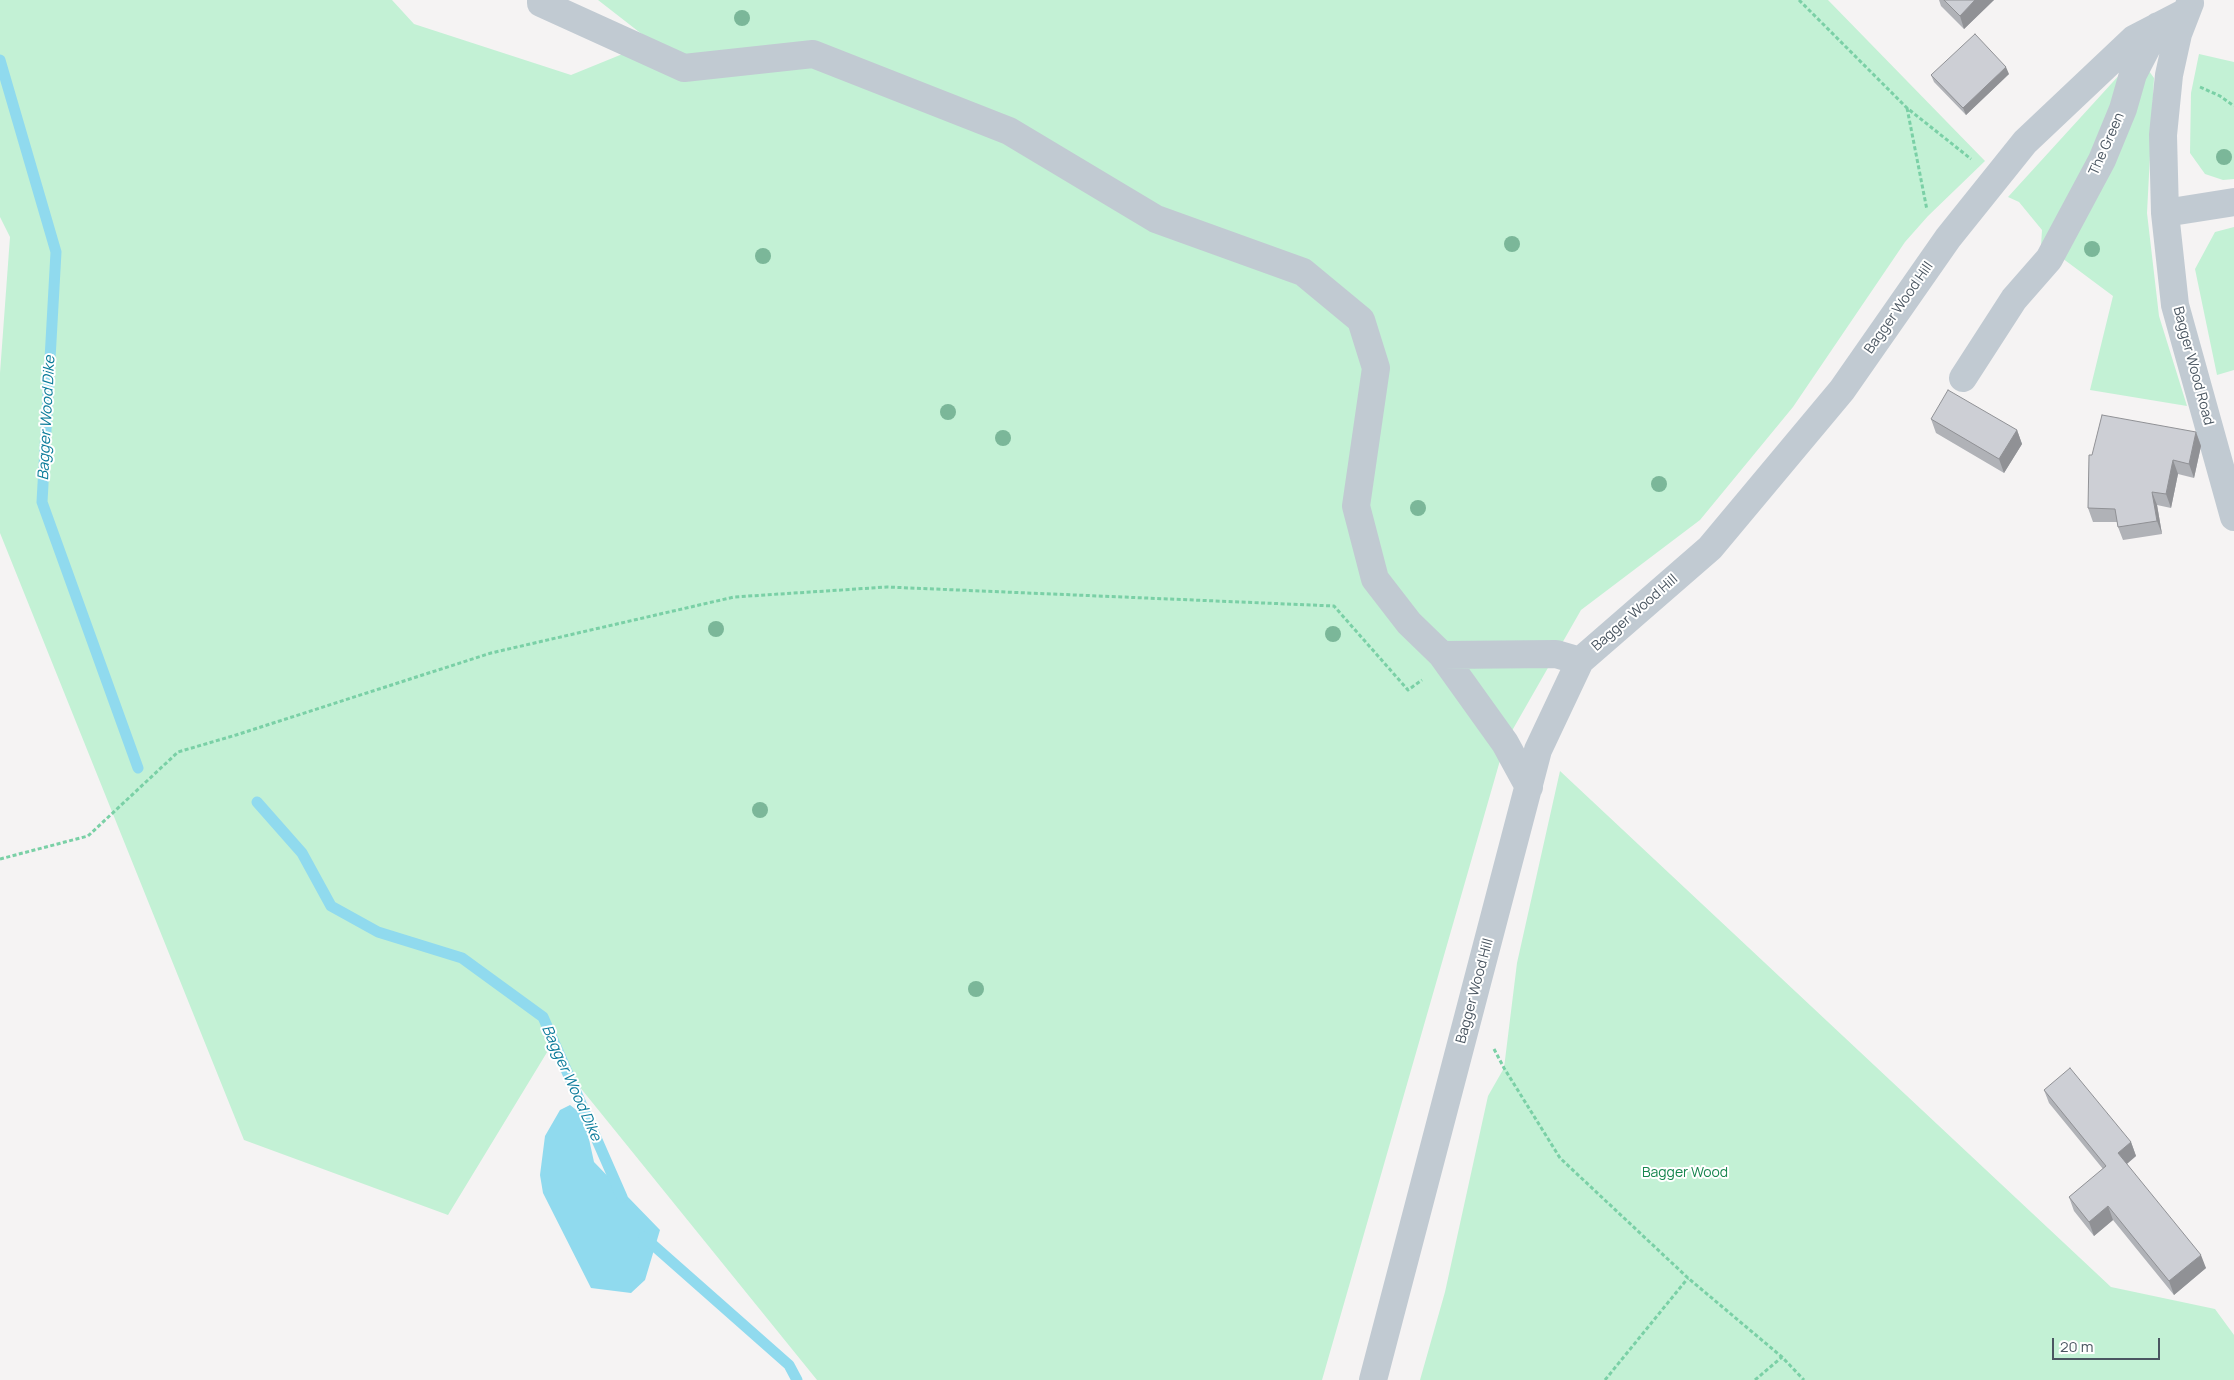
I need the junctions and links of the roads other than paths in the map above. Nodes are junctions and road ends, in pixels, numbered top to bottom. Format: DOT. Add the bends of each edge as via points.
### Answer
graph roads {
  1 [pos="541,0"];
  2 [pos="2189,6"];
  3 [pos="2158,26"];
  4 [pos="2234,202"];
  5 [pos="2165,213"];
  6 [pos="1963,378"];
  7 [pos="2234,517"];
  8 [pos="1446,661"];
  9 [pos="1580,661"];
  10 [pos="1529,787"];
  11 [pos="1373,1380"];
  1 -- 8 [label="street" via="541,3 684,68 812,54 1008,130 1156,219 1303,272 1361,320 1376,368 1356,506 1374,579 1409,623"];
  2 -- 3 [label="street, Bagger Wood Hill"];
  2 -- 5 [label="street, Bagger Wood Road" via="2169,75 2162,135"];
  3 -- 6 [label="street, The Green" via="2133,74 2123,110 2102,160 2049,259 2014,299"];
  3 -- 9 [label="street, Bagger Wood Hill" via="2134,39 2024,142 1948,238 1842,390 1710,548"];
  4 -- 5 [label="street"];
  5 -- 7 [label="street, Bagger Wood Road" via="2175,305"];
  8 -- 9 [label="street" via="1556,654"];
  8 -- 10 [label="street" via="1505,743"];
  9 -- 10 [label="street, Bagger Wood Hill" via="1538,750"];
  10 -- 11 [label="street, Bagger Wood Hill"];
}
